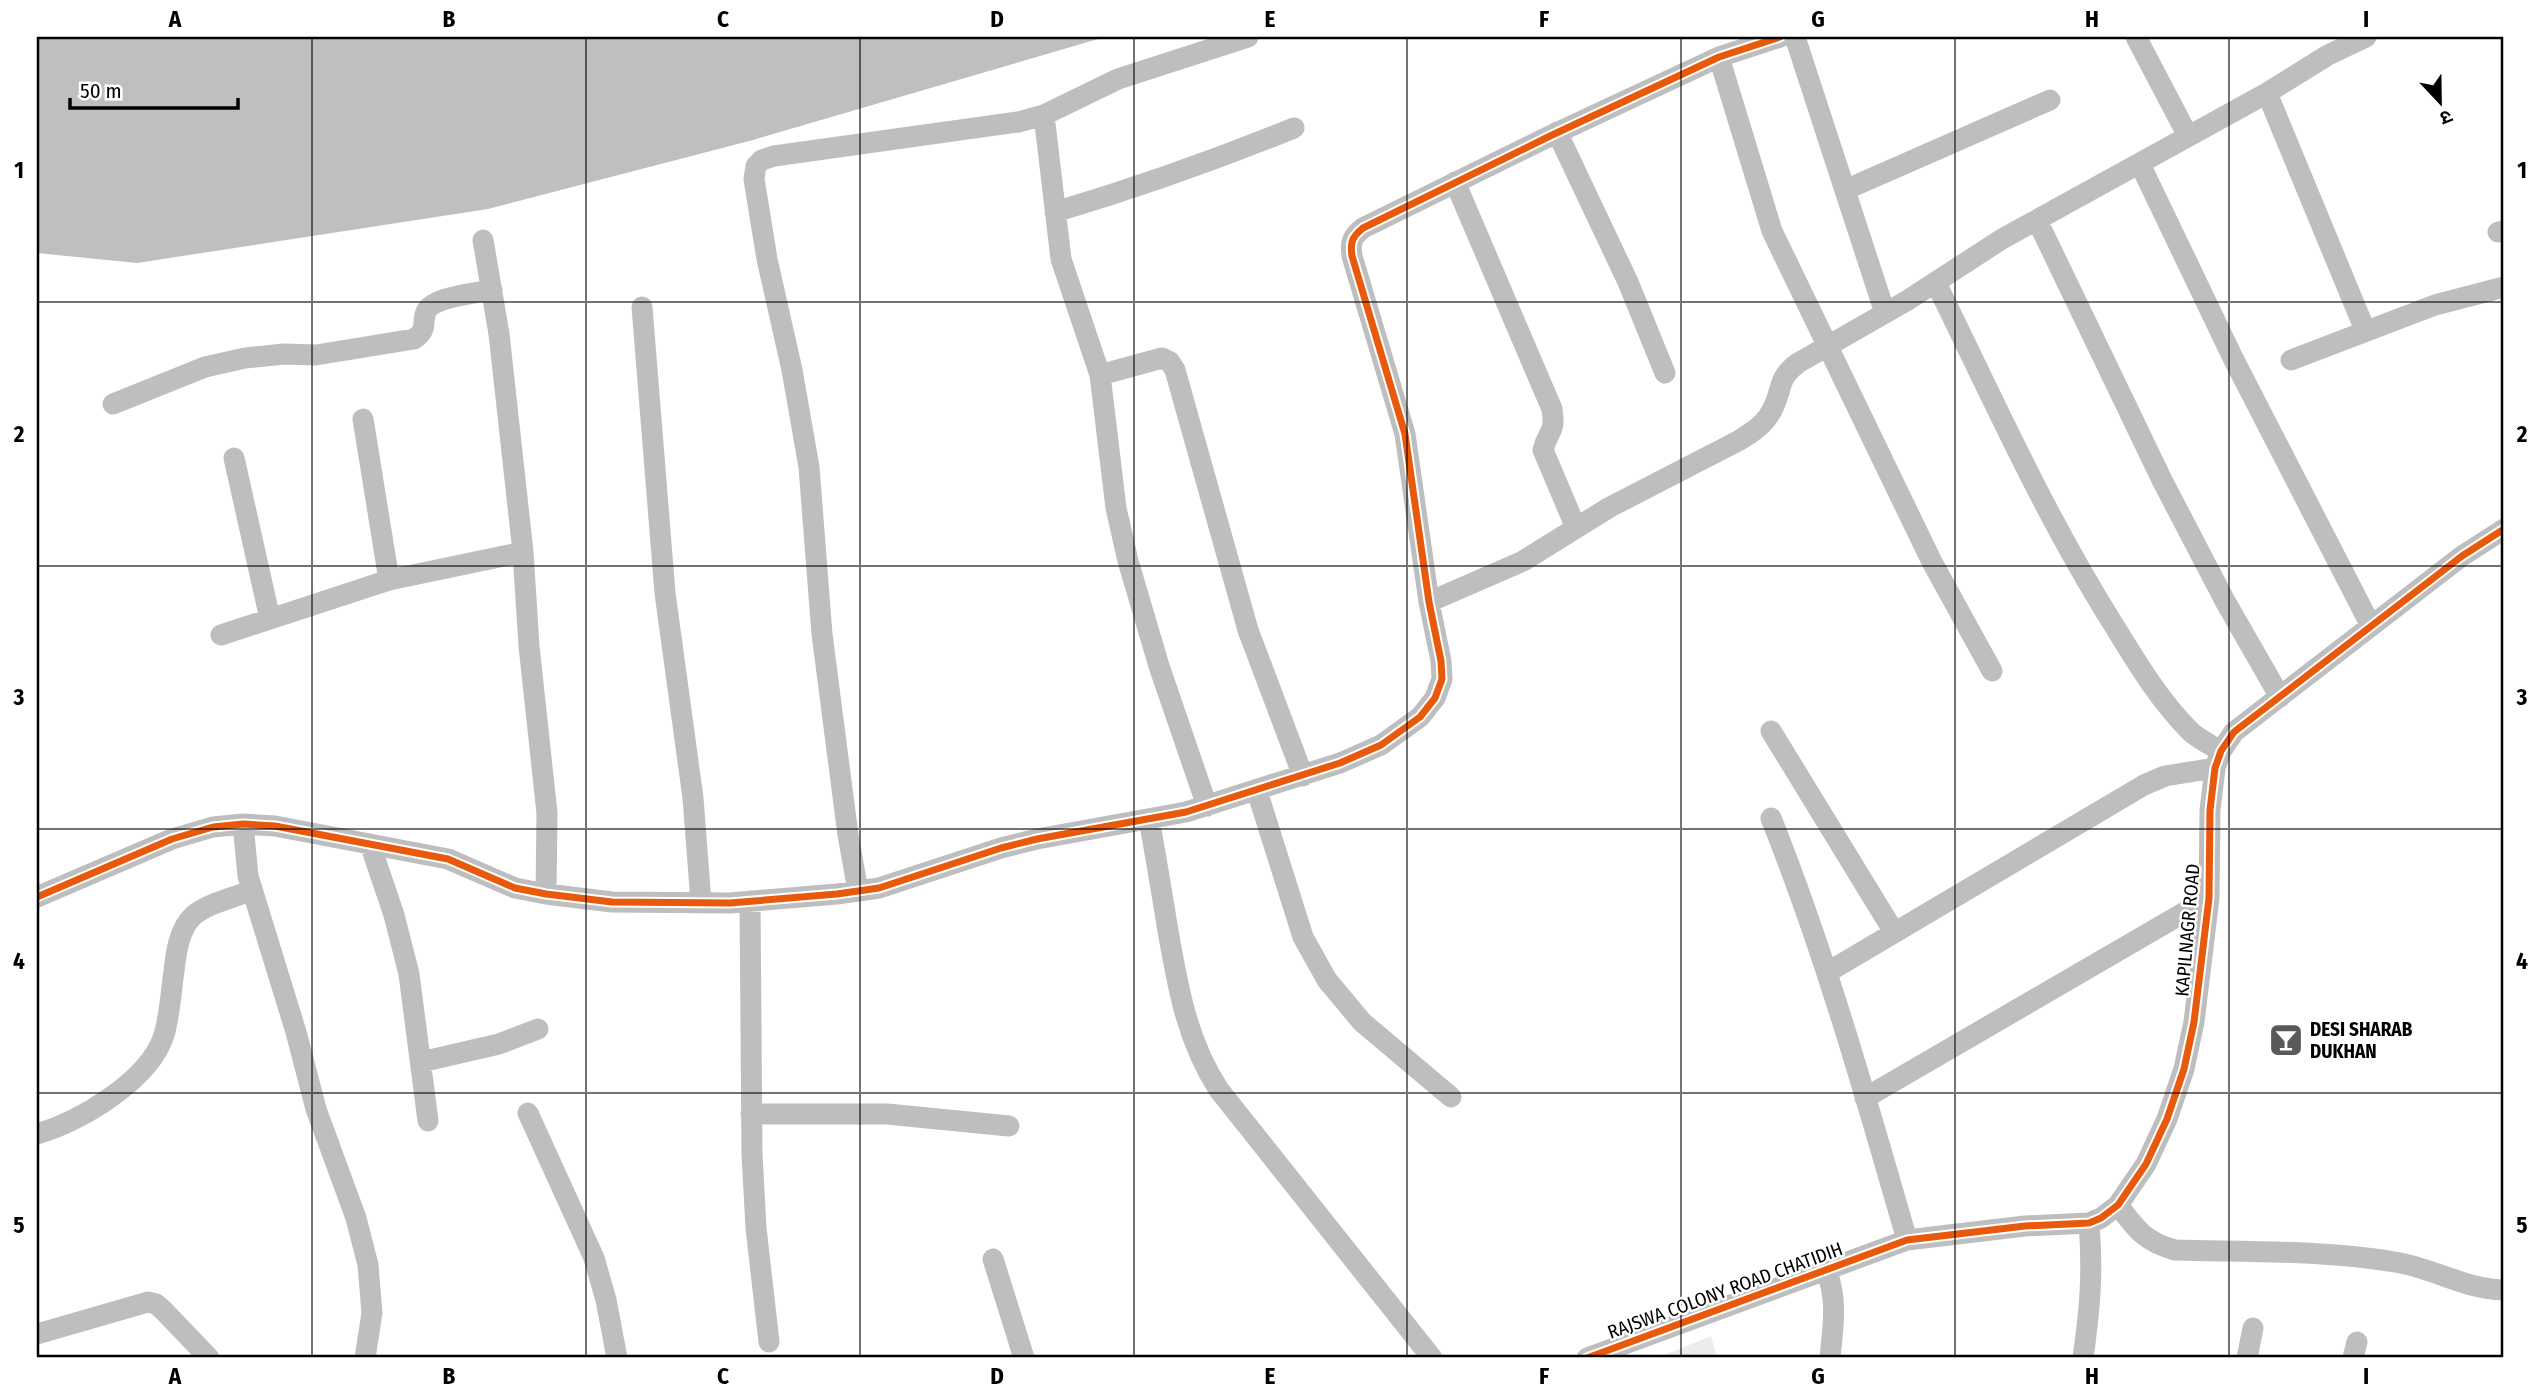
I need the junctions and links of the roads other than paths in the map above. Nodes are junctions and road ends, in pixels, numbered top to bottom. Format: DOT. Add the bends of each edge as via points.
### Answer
graph roads {
  1 [pos="1248,37"];
  2 [pos="1780,37"];
  3 [pos="1796,37"];
  4 [pos="2136,37"];
  5 [pos="2366,37"];
  6 [pos="2324,46"];
  7 [pos="1719,57"];
  8 [pos="2267,93"];
  9 [pos="2050,100"];
  10 [pos="1044,115"];
  11 [pos="1294,128"];
  12 [pos="1557,132"];
  13 [pos="2188,136"];
  14 [pos="2140,164"];
  15 [pos="1455,182"];
  16 [pos="1845,190"];
  17 [pos="1055,212"];
  18 [pos="2037,220"];
  19 [pos="483,240"];
  20 [pos="1936,283"];
  21 [pos="2504,287"];
  22 [pos="492,290"];
  23 [pos="642,306"];
  24 [pos="1885,313"];
  25 [pos="2365,330"];
  26 [pos="1828,346"];
  27 [pos="2291,360"];
  28 [pos="1665,373"];
  29 [pos="1100,375"];
  30 [pos="113,404"];
  31 [pos="363,419"];
  32 [pos="234,458"];
  33 [pos="1576,528"];
  34 [pos="2504,529"];
  35 [pos="523,552"];
  36 [pos="388,580"];
  37 [pos="1429,602"];
  38 [pos="270,619"];
  39 [pos="2371,626"];
  40 [pos="220,635"];
  41 [pos="1992,671"];
  42 [pos="2280,697"];
  43 [pos="1771,731"];
  44 [pos="2218,760"];
  45 [pos="1303,776"];
  46 [pos="1257,791"];
  47 [pos="1207,806"];
  48 [pos="1771,818"];
  49 [pos="1149,819"];
  50 [pos="243,824"];
  51 [pos="370,844"];
  52 [pos="252,890"];
  53 [pos="858,891"];
  54 [pos="546,894"];
  55 [pos="37,897"];
  56 [pos="2208,898"];
  57 [pos="750,901"];
  58 [pos="701,902"];
  59 [pos="1894,932"];
  60 [pos="1828,972"];
  61 [pos="538,1029"];
  62 [pos="421,1062"];
  63 [pos="1451,1097"];
  64 [pos="1866,1098"];
  65 [pos="528,1113"];
  66 [pos="751,1114"];
  67 [pos="428,1121"];
  68 [pos="1009,1126"];
  69 [pos="37,1134"];
  70 [pos="2118,1205"];
  71 [pos="2089,1223"];
  72 [pos="1907,1240"];
  73 [pos="1875,1251"];
  74 [pos="993,1259"];
  75 [pos="1826,1269"];
  76 [pos="2504,1290"];
  77 [pos="2253,1328"];
  78 [pos="37,1335"];
  79 [pos="769,1342"];
  80 [pos="209,1358"];
  81 [pos="365,1358"];
  82 [pos="617,1358"];
  83 [pos="1024,1358"];
  84 [pos="1432,1358"];
  85 [pos="1587,1358"];
  86 [pos="1829,1358"];
  87 [pos="2083,1358"];
  88 [pos="2247,1358"];
  1 -- 10 [label="street" via="1118,79"];
  2 -- 7 [label="street"];
  3 -- 16 [label="street"];
  4 -- 13 [label="street"];
  5 -- 6 [label="street"];
  6 -- 8 [label="street"];
  7 -- 12 [label="street"];
  7 -- 26 [label="street" via="1772,231"];
  8 -- 13 [label="street"];
  8 -- 25 [label="street"];
  9 -- 16 [label="street"];
  10 -- 17 [label="street"];
  10 -- 53 [label="street" via="774,156 755,166 767,259 809,467 822,634"];
  11 -- 17 [label="street" via="1217,159"];
  12 -- 15 [label="street"];
  12 -- 28 [label="street"];
  13 -- 14 [label="street"];
  14 -- 18 [label="street"];
  14 -- 39 [label="street"];
  15 -- 33 [label="street" via="1552,410 1552,433 1543,450"];
  15 -- 37 [label="street" via="1363,228 1350,245 1405,434"];
  16 -- 24 [label="street"];
  17 -- 29 [label="street" via="1061,259"];
  18 -- 20 [label="street"];
  18 -- 42 [label="street" via="2162,480"];
  19 -- 22 [label="street"];
  20 -- 24 [label="street"];
  20 -- 44 [label="street" via="2088,585 2168,704"];
  21 -- 25 [label="street"];
  22 -- 30 [label="street" via="433,304 425,313 422,334 414,339 316,355 245,358 205,367"];
  22 -- 35 [label="street"];
  23 -- 58 [label="street" via="665,593 693,798"];
  24 -- 26 [label="street"];
  25 -- 27 [label="street"];
  26 -- 33 [label="street" via="1787,371 1774,406 1756,430"];
  26 -- 41 [label="street" via="1927,552"];
  29 -- 45 [label="street" via="1162,358 1175,370 1248,630"];
  29 -- 47 [label="street" via="1116,508 1128,561"];
  31 -- 36 [label="street"];
  32 -- 38 [label="street"];
  33 -- 37 [label="street" via="1523,561"];
  34 -- 39 [label="street"];
  35 -- 36 [label="street"];
  35 -- 54 [label="street" via="547,813"];
  36 -- 38 [label="street"];
  37 -- 45 [label="street" via="1441,661 1442,679 1435,698 1420,717 1381,745"];
  38 -- 40 [label="street"];
  39 -- 42 [label="street"];
  42 -- 44 [label="street" via="2234,732"];
  43 -- 59 [label="street"];
  44 -- 56 [label="street, KAPILNAGR ROAD" via="2210,810"];
  44 -- 59 [label="street" via="2144,785"];
  45 -- 46 [label="street"];
  46 -- 47 [label="street"];
  46 -- 63 [label="street" via="1303,937 1327,980 1362,1021"];
  47 -- 49 [label="street"];
  48 -- 60 [label="street"];
  49 -- 53 [label="street" via="1001,848"];
  49 -- 84 [label="street" via="1180,997 1203,1066"];
  50 -- 51 [label="street"];
  50 -- 52 [label="street"];
  50 -- 55 [label="street" via="172,839"];
  51 -- 54 [label="street" via="448,859 516,888"];
  51 -- 62 [label="street" via="409,974"];
  52 -- 69 [label="street" via="192,917 184,930 164,1034 142,1072 76,1117"];
  52 -- 81 [label="street" via="316,1109 368,1265 372,1313"];
  53 -- 57 [label="street"];
  54 -- 58 [label="street" via="612,902"];
  56 -- 64 [label="street"];
  56 -- 70 [label="street, KAPILNAGR ROAD" via="2184,1069 2146,1164"];
  57 -- 58 [label="street"];
  57 -- 66 [label="street"];
  59 -- 60 [label="street"];
  60 -- 64 [label="street"];
  61 -- 62 [label="street" via="499,1044"];
  62 -- 67 [label="street"];
  64 -- 72 [label="street"];
  65 -- 82 [label="street" via="594,1258"];
  66 -- 68 [label="street" via="887,1114"];
  66 -- 79 [label="street" via="756,1228"];
  70 -- 71 [label="street, KAPILNAGR ROAD"];
  70 -- 76 [label="street" via="2147,1239 2175,1250 2348,1256 2399,1263 2482,1290"];
  71 -- 72 [label="street, KAPILNAGR ROAD"];
  71 -- 87 [label="street" via="2091,1299"];
  72 -- 73 [label="street, KAPILNAGR ROAD"];
  73 -- 75 [label="street, RAJSWA COLONY ROAD CHATIDIH"];
  74 -- 83 [label="street"];
  75 -- 85 [label="street, RAJSWA COLONY ROAD CHATIDIH"];
  75 -- 86 [label="street" via="1835,1310"];
  77 -- 88 [label="street"];
  78 -- 80 [label="street" via="148,1302 163,1310"];
}
